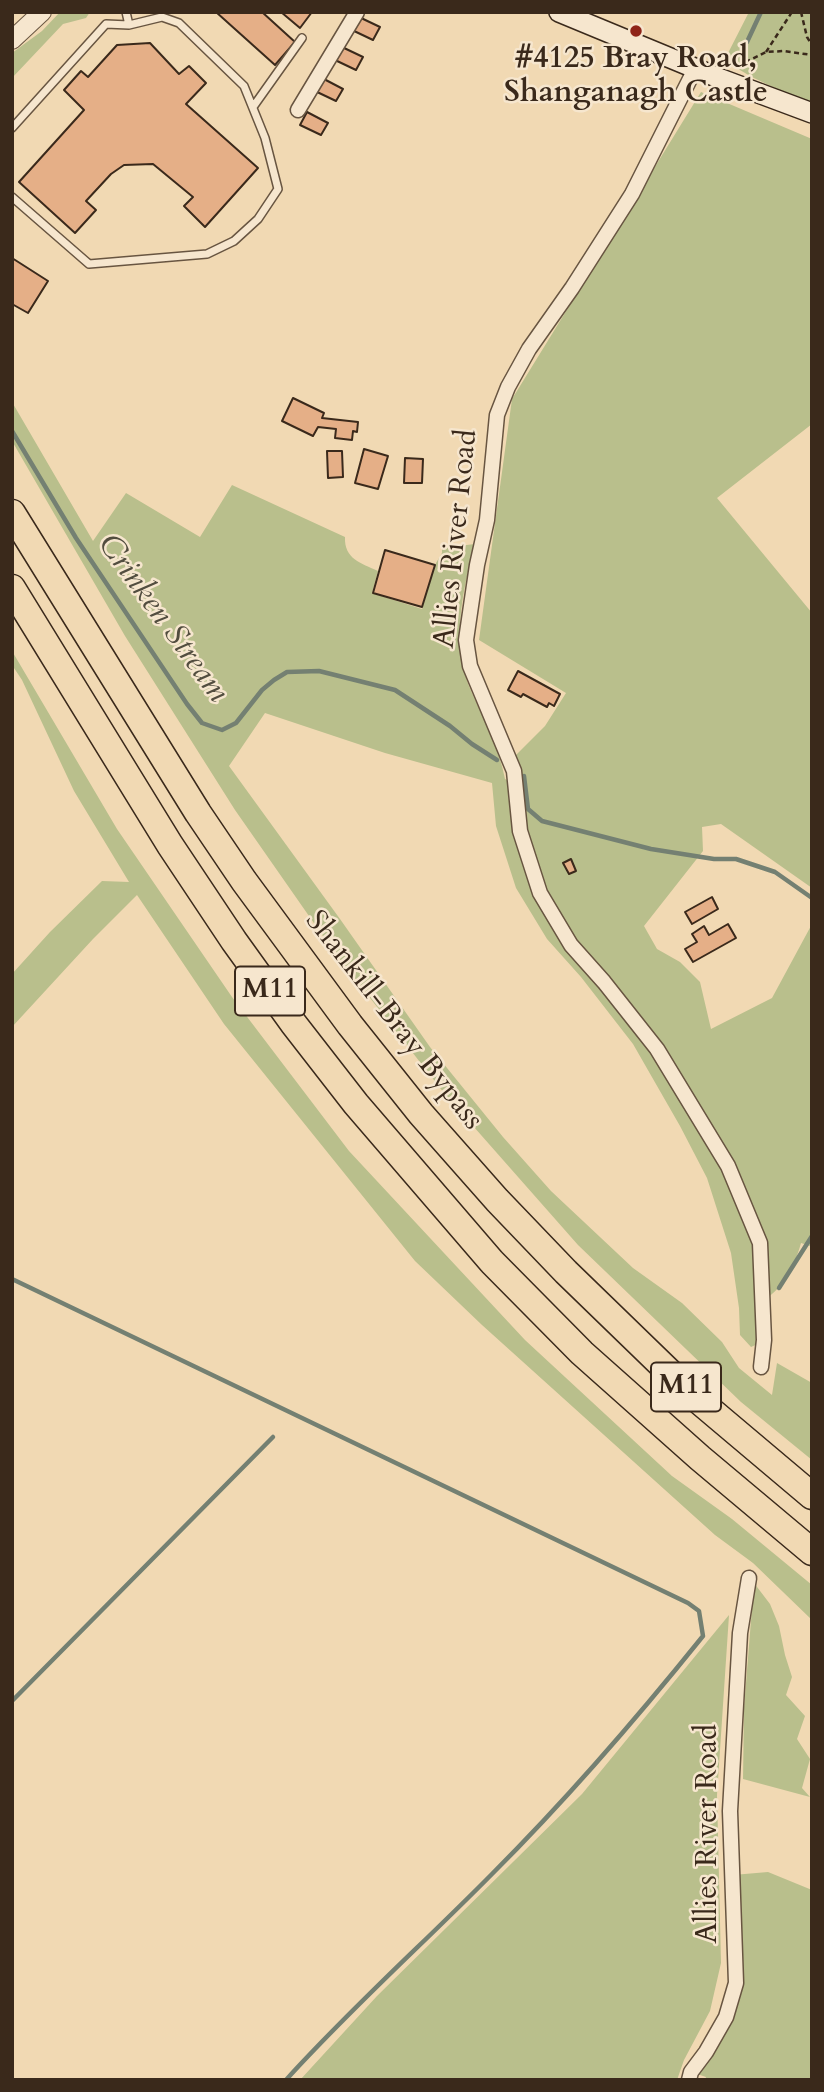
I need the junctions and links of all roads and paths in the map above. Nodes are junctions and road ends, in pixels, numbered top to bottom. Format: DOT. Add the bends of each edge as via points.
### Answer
graph roads {
  1 [pos="43,12"];
  2 [pos="126,12"];
  3 [pos="357,12"];
  4 [pos="559,12"];
  5 [pos="792,12"];
  6 [pos="801,12"];
  7 [pos="588,18"];
  8 [pos="130,25"];
  9 [pos="302,38"];
  10 [pos="12,40"];
  11 [pos="812,45"];
  12 [pos="766,52"];
  13 [pos="812,55"];
  14 [pos="695,69"];
  15 [pos="720,79"];
  16 [pos="253,107"];
  17 [pos="298,110"];
  18 [pos="812,113"];
  19 [pos="12,128"];
  20 [pos="12,197"];
  21 [pos="12,513"];
  22 [pos="12,588"];
  23 [pos="761,1367"];
  24 [pos="812,1496"];
  25 [pos="812,1552"];
  26 [pos="749,1578"];
  27 [pos="689,2080"];
  1 -- 10 [label="street"];
  2 -- 8 [label="lane"];
  3 -- 17 [label="street"];
  4 -- 7 [label="main road"];
  5 -- 12 [label="path"];
  6 -- 11 [label="path"];
  7 -- 14 [label="main road"];
  8 -- 16 [label="lane" via="162,17 179,23 244,86"];
  8 -- 19 [label="lane" via="106,24"];
  9 -- 16 [label="lane"];
  12 -- 13 [label="path"];
  12 -- 15 [label="path"];
  14 -- 15 [label="main road"];
  14 -- 23 [label="street, Allies River Road" via="632,194 508,387 497,415 487,520 466,640 470,666 514,771 520,831 540,893 571,944 657,1049 728,1166 760,1243"];
  15 -- 18 [label="main road"];
  16 -- 20 [label="lane" via="278,189 258,219 234,241 207,254 89,264"];
  21 -- 24 [label="highway, Shankill-Bray Bypass / M11" via="244,881 421,1114 566,1272 697,1399"];
  22 -- 25 [label="highway, M11" via="170,845 293,1023 356,1104 492,1262 582,1353"];
  26 -- 27 [label="street, Allies River Road" via="740,1633 731,1799 736,1983 726,2017"];
}
